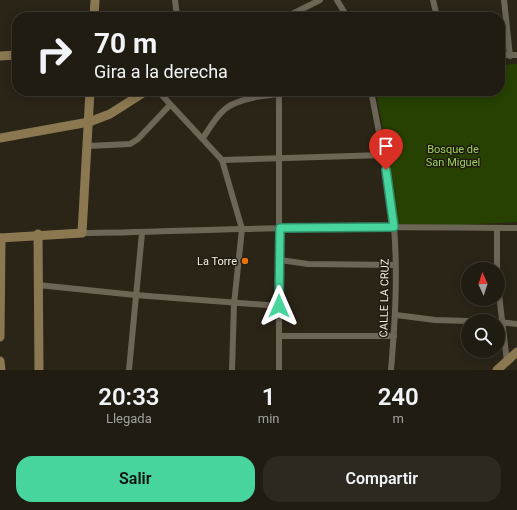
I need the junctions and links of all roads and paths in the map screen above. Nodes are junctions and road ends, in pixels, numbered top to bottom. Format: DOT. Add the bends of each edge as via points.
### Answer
graph roads {
  1 [pos="95,0"];
  2 [pos="176,0"];
  3 [pos="320,0"];
  4 [pos="338,0"];
  5 [pos="433,0"];
  6 [pos="504,0"];
  7 [pos="94,12"];
  8 [pos="177,12"];
  9 [pos="296,12"];
  10 [pos="344,12"];
  11 [pos="436,12"];
  12 [pos="12,55"];
  13 [pos="514,55"];
  14 [pos="0,56"];
  15 [pos="90,96"];
  16 [pos="138,96"];
  17 [pos="162,96"];
  18 [pos="271,96"];
  19 [pos="279,96"];
  20 [pos="372,96"];
  21 [pos="170,105"];
  22 [pos="89,122"];
  23 [pos="0,138"];
  24 [pos="203,138"];
  25 [pos="88,146"];
  26 [pos="384,155"];
  27 [pos="280,159"];
  28 [pos="222,160"];
  29 [pos="394,227"];
  30 [pos="280,228"];
  31 [pos="497,228"];
  32 [pos="517,228"];
  33 [pos="242,229"];
  34 [pos="82,232"];
  35 [pos="142,233"];
  36 [pos="38,234"];
  37 [pos="1,238"];
  38 [pos="280,260"];
  39 [pos="497,262"];
  40 [pos="395,265"];
  41 [pos="38,285"];
  42 [pos="137,295"];
  43 [pos="234,304"];
  44 [pos="279,306"];
  45 [pos="396,315"];
  46 [pos="461,320"];
  47 [pos="505,322"];
  48 [pos="517,324"];
  49 [pos="279,336"];
  50 [pos="394,336"];
  51 [pos="0,337"];
  52 [pos="505,349"];
  53 [pos="517,352"];
  54 [pos="0,361"];
  55 [pos="507,362"];
  56 [pos="1,370"];
  57 [pos="39,370"];
  58 [pos="129,370"];
  59 [pos="232,370"];
  60 [pos="279,370"];
  61 [pos="391,370"];
  62 [pos="496,370"];
  1 -- 7 [label="main road"];
  2 -- 8 [label="street"];
  3 -- 9 [label="street"];
  4 -- 10 [label="street"];
  5 -- 11 [label="street"];
  6 -- 13 [label="street"];
  12 -- 14 [label="main road"];
  15 -- 22 [label="main road"];
  16 -- 22 [label="main road" via="110,114"];
  17 -- 21 [label="street"];
  18 -- 24 [label="street" via="248,99 223,110"];
  19 -- 27 [label="street"];
  20 -- 26 [label="street, CALLE LA CRUZ"];
  21 -- 24 [label="street"];
  21 -- 25 [label="street" via="138,139 130,144"];
  22 -- 23 [label="main road"];
  22 -- 25 [label="main road"];
  24 -- 28 [label="street"];
  25 -- 34 [label="main road"];
  26 -- 27 [label="street"];
  26 -- 29 [label="street, CALLE LA CRUZ"];
  27 -- 28 [label="street"];
  27 -- 30 [label="street"];
  28 -- 33 [label="street"];
  29 -- 30 [label="street"];
  29 -- 31 [label="street"];
  29 -- 40 [label="street, CALLE LA CRUZ"];
  30 -- 33 [label="street"];
  30 -- 38 [label="street"];
  31 -- 32 [label="street"];
  31 -- 39 [label="street"];
  33 -- 35 [label="street"];
  33 -- 43 [label="street"];
  34 -- 35 [label="street"];
  34 -- 36 [label="main road"];
  35 -- 42 [label="street"];
  36 -- 37 [label="main road"];
  36 -- 41 [label="main road"];
  37 -- 51 [label="main road"];
  38 -- 40 [label="street" via="308,264"];
  38 -- 44 [label="street"];
  40 -- 45 [label="street, CALLE LA CRUZ"];
  41 -- 42 [label="street"];
  41 -- 57 [label="main road"];
  42 -- 43 [label="street"];
  42 -- 58 [label="street"];
  43 -- 44 [label="street"];
  43 -- 59 [label="street"];
  44 -- 49 [label="street"];
  45 -- 46 [label="street"];
  45 -- 50 [label="street, CALLE LA CRUZ"];
  47 -- 48 [label="street"];
  49 -- 50 [label="street"];
  49 -- 60 [label="street"];
  50 -- 61 [label="street, CALLE LA CRUZ"];
  52 -- 55 [label="street"];
  53 -- 55 [label="main road"];
  54 -- 56 [label="main road"];
  55 -- 62 [label="main road"];
}
